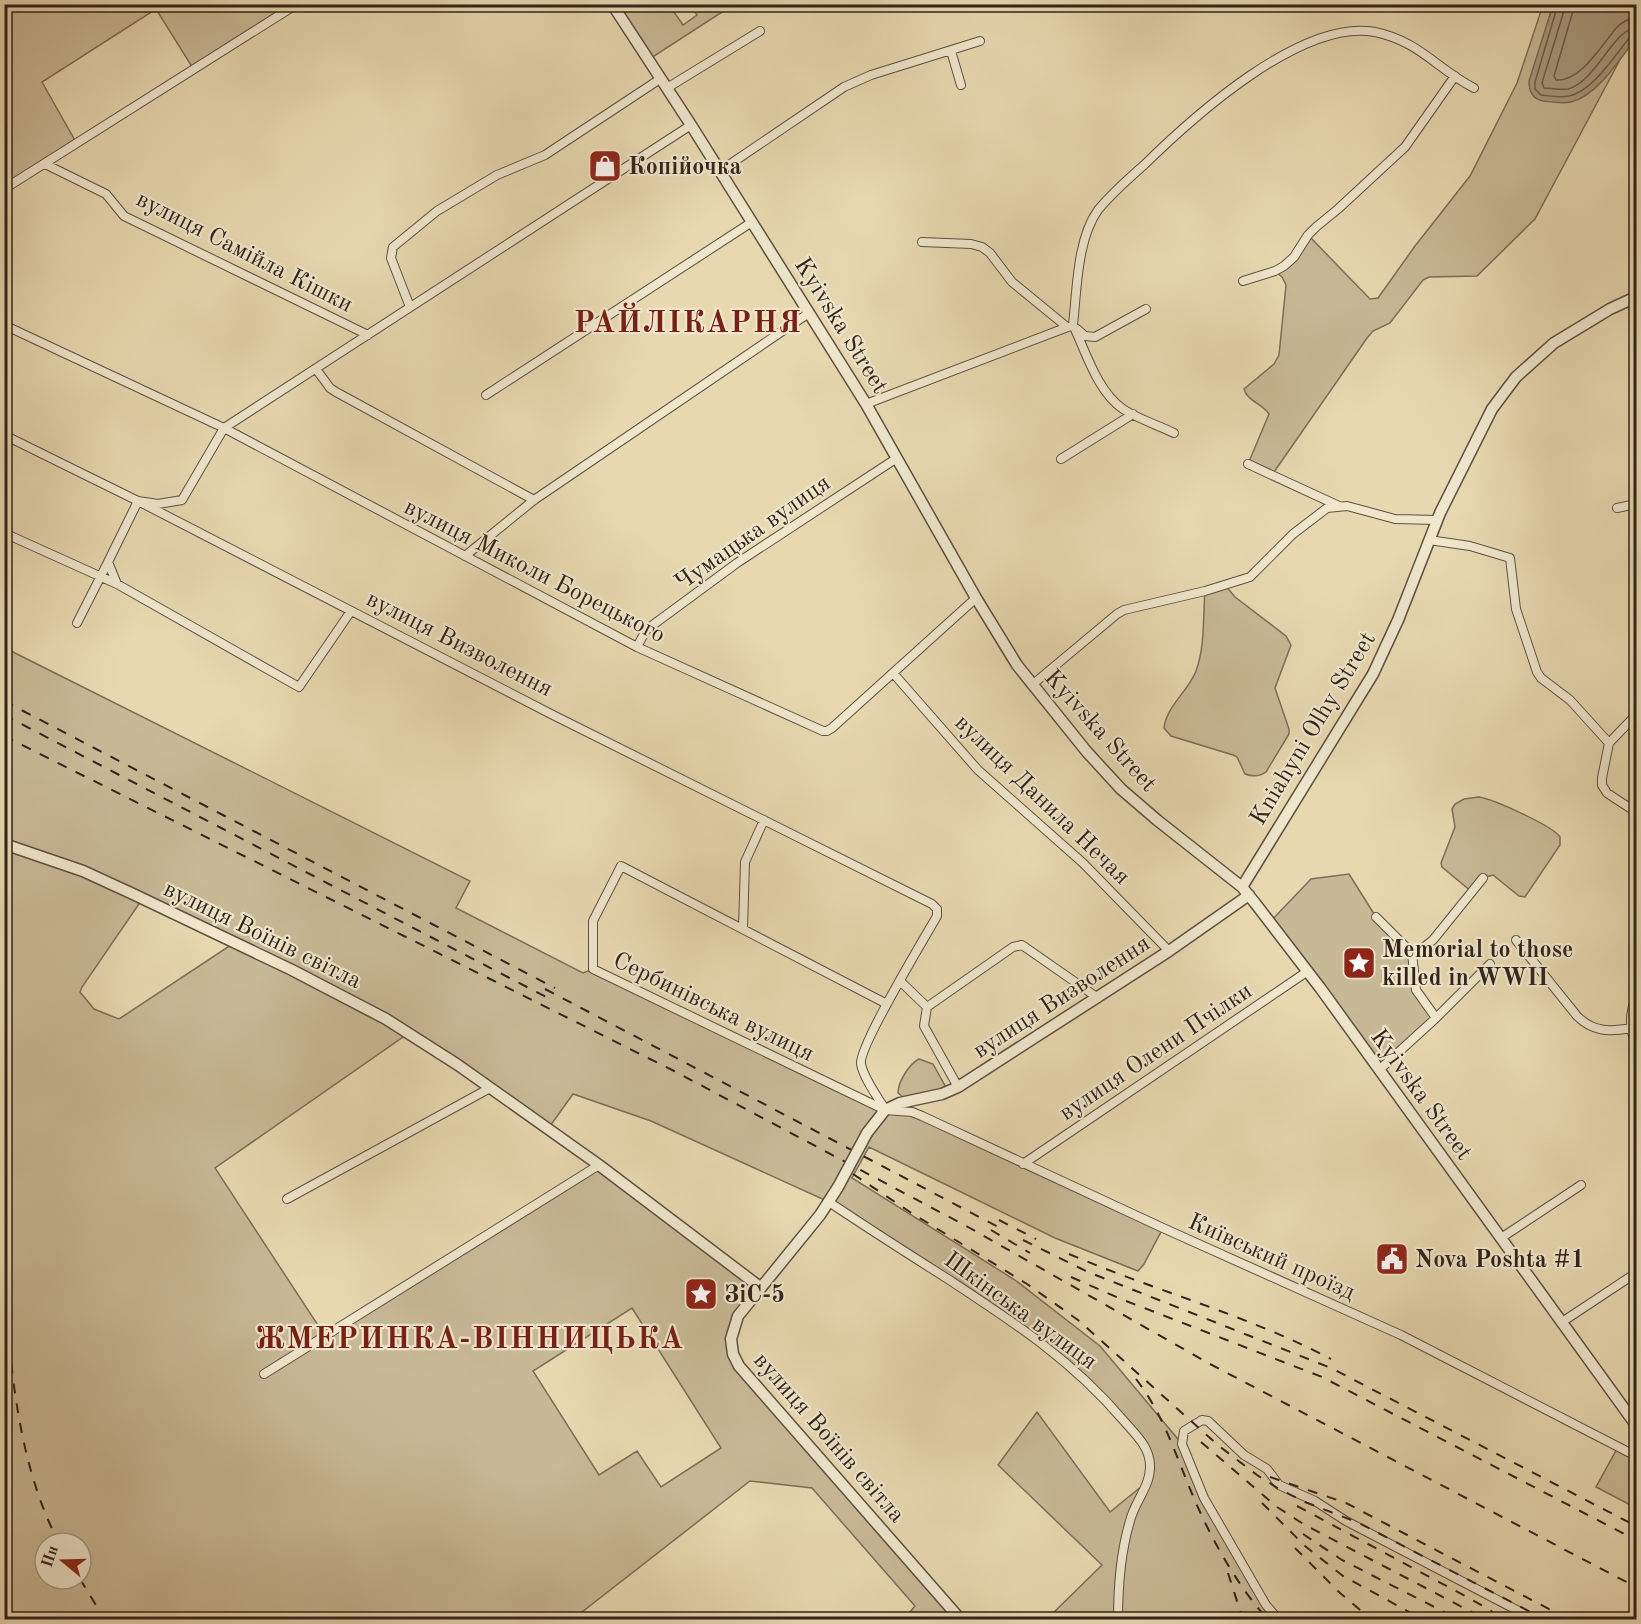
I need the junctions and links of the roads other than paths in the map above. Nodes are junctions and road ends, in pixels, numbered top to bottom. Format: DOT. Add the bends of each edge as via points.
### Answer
graph roads {
  1 [pos="297,4"];
  2 [pos="612,4"];
  3 [pos="760,31"];
  4 [pos="980,42"];
  5 [pos="951,51"];
  6 [pos="1455,76"];
  7 [pos="664,84"];
  8 [pos="961,85"];
  9 [pos="1474,88"];
  10 [pos="691,125"];
  11 [pos="45,164"];
  12 [pos="720,171"];
  13 [pos="4,189"];
  14 [pos="752,222"];
  15 [pos="922,242"];
  16 [pos="1242,281"];
  17 [pos="1636,297"];
  18 [pos="411,307"];
  19 [pos="1146,309"];
  20 [pos="809,313"];
  21 [pos="4,325"];
  22 [pos="1070,326"];
  23 [pos="368,335"];
  24 [pos="316,369"];
  25 [pos="486,395"];
  26 [pos="866,404"];
  27 [pos="1133,414"];
  28 [pos="224,428"];
  29 [pos="1174,433"];
  30 [pos="4,435"];
  31 [pos="897,458"];
  32 [pos="1060,459"];
  33 [pos="1248,464"];
  34 [pos="534,500"];
  35 [pos="138,501"];
  36 [pos="1636,504"];
  37 [pos="1339,506"];
  38 [pos="1617,508"];
  39 [pos="1437,520"];
  40 [pos="4,533"];
  41 [pos="1429,540"];
  42 [pos="465,556"];
  43 [pos="108,562"];
  44 [pos="100,577"];
  45 [pos="117,584"];
  46 [pos="976,598"];
  47 [pos="351,611"];
  48 [pos="77,623"];
  49 [pos="637,647"];
  50 [pos="893,673"];
  51 [pos="1032,685"];
  52 [pos="1636,715"];
  53 [pos="1609,742"];
  54 [pos="1636,813"];
  55 [pos="765,820"];
  56 [pos="4,844"];
  57 [pos="1483,878"];
  58 [pos="1245,891"];
  59 [pos="1376,918"];
  60 [pos="743,928"];
  61 [pos="1516,940"];
  62 [pos="1169,951"];
  63 [pos="1412,953"];
  64 [pos="1490,964"];
  65 [pos="1308,970"];
  66 [pos="900,981"];
  67 [pos="1098,998"];
  68 [pos="1636,998"];
  69 [pos="887,1004"];
  70 [pos="927,1007"];
  71 [pos="1436,1018"];
  72 [pos="1630,1028"];
  73 [pos="1636,1044"];
  74 [pos="1379,1070"];
  75 [pos="958,1087"];
  76 [pos="490,1088"];
  77 [pos="885,1110"];
  78 [pos="1023,1164"];
  79 [pos="599,1165"];
  80 [pos="1581,1185"];
  81 [pos="287,1199"];
  82 [pos="829,1203"];
  83 [pos="1501,1238"];
  84 [pos="1636,1273"];
  85 [pos="760,1287"];
  86 [pos="1562,1322"];
  87 [pos="264,1374"];
  88 [pos="1636,1425"];
  89 [pos="1636,1456"];
  90 [pos="961,1620"];
  91 [pos="1118,1620"];
  92 [pos="1279,1620"];
  93 [pos="1536,1620"];
  1 -- 11 [label="street"];
  2 -- 7 [label="street, Kyivska Street"];
  3 -- 7 [label="street"];
  4 -- 5 [label="street"];
  5 -- 8 [label="street"];
  5 -- 12 [label="street" via="844,87"];
  6 -- 9 [label="street"];
  6 -- 16 [label="street" via="1405,147 1316,227 1294,257 1275,271"];
  6 -- 22 [label="street" via="1407,43 1361,30 1320,38 1273,62 1183,128 1098,210 1084,243"];
  7 -- 10 [label="street, Kyivska Street"];
  7 -- 18 [label="street" via="545,155 497,175 437,211 393,247 391,258"];
  10 -- 12 [label="street, Kyivska Street"];
  10 -- 18 [label="street"];
  11 -- 13 [label="street"];
  11 -- 23 [label="street, вулиця Самійла Кішки" via="106,194 124,216"];
  12 -- 14 [label="street, Kyivska Street"];
  14 -- 20 [label="street, Kyivska Street"];
  14 -- 25 [label="street"];
  15 -- 22 [label="street" via="982,247 1012,282"];
  17 -- 39 [label="street, Kniahyni Olhy Street" via="1554,343 1516,377 1492,408"];
  18 -- 23 [label="street"];
  19 -- 22 [label="street" via="1095,337 1085,336"];
  20 -- 26 [label="street, Kyivska Street"];
  20 -- 34 [label="street"];
  21 -- 28 [label="street, вулиця Миколи Борецького"];
  22 -- 26 [label="street"];
  22 -- 27 [label="street" via="1104,388 1119,406"];
  23 -- 24 [label="street"];
  24 -- 28 [label="street"];
  24 -- 34 [label="street" via="336,392"];
  26 -- 31 [label="street, Kyivska Street"];
  27 -- 29 [label="street"];
  27 -- 32 [label="street"];
  28 -- 35 [label="street" via="182,500 158,504"];
  28 -- 42 [label="street, вулиця Миколи Борецького"];
  30 -- 35 [label="street"];
  31 -- 46 [label="street, Kyivska Street"];
  31 -- 49 [label="street, Чумацька вулиця" via="737,563 646,630"];
  33 -- 37 [label="street"];
  34 -- 42 [label="street"];
  35 -- 43 [label="street"];
  35 -- 47 [label="street, вулиця Визволення"];
  36 -- 38 [label="street"];
  37 -- 39 [label="street" via="1395,519"];
  37 -- 51 [label="street" via="1327,508 1313,518 1250,577 1117,614"];
  39 -- 41 [label="street, Kniahyni Olhy Street"];
  40 -- 44 [label="street"];
  41 -- 53 [label="street" via="1470,546 1510,558 1516,609 1537,672"];
  41 -- 58 [label="street, Kniahyni Olhy Street" via="1373,674"];
  42 -- 49 [label="street, вулиця Миколи Борецького"];
  43 -- 44 [label="street"];
  43 -- 45 [label="street"];
  44 -- 45 [label="street"];
  44 -- 48 [label="street"];
  45 -- 47 [label="street" via="299,687"];
  46 -- 50 [label="street"];
  46 -- 51 [label="street, Kyivska Street"];
  47 -- 55 [label="street, вулиця Визволення"];
  49 -- 50 [label="street, вулиця Миколи Борецького" via="827,732"];
  50 -- 62 [label="street, вулиця Данила Нечая" via="978,770 1083,863"];
  51 -- 58 [label="street, Kyivska Street" via="1121,789"];
  52 -- 53 [label="street"];
  53 -- 54 [label="street" via="1602,785"];
  55 -- 60 [label="street" via="745,862"];
  55 -- 66 [label="street, вулиця Визволення" via="937,909 937,916"];
  56 -- 76 [label="street, вулиця Воїнів світла" via="82,871 328,988 409,1033"];
  57 -- 63 [label="street" via="1433,940"];
  58 -- 62 [label="street, вулиця Визволення"];
  58 -- 65 [label="street, Kyivska Street"];
  59 -- 63 [label="street"];
  60 -- 69 [label="street"];
  60 -- 77 [label="street, Сербинівська вулиця" via="621,866 593,921 593,969"];
  61 -- 72 [label="street" via="1585,1023 1607,1032"];
  62 -- 67 [label="street, вулиця Визволення"];
  63 -- 71 [label="street" via="1416,990"];
  64 -- 71 [label="street"];
  65 -- 74 [label="street, Kyivska Street"];
  65 -- 78 [label="street, вулиця Олени Пчілки"];
  66 -- 69 [label="street, вулиця Визволення"];
  66 -- 70 [label="street"];
  67 -- 70 [label="street" via="1022,945 1013,946"];
  67 -- 75 [label="street, вулиця Визволення"];
  68 -- 72 [label="street"];
  69 -- 77 [label="street, вулиця Визволення" via="860,1063"];
  70 -- 75 [label="street" via="924,1026"];
  71 -- 74 [label="street"];
  72 -- 73 [label="street"];
  74 -- 83 [label="street, Kyivska Street"];
  75 -- 77 [label="street, вулиця Визволення"];
  76 -- 79 [label="street, вулиця Воїнів світла"];
  76 -- 81 [label="street"];
  77 -- 78 [label="street, Київський проїзд" via="912,1112"];
  77 -- 82 [label="street, bridge" via="867,1133"];
  78 -- 89 [label="street, Київський проїзд" via="1401,1335"];
  79 -- 85 [label="street, вулиця Воїнів світла"];
  79 -- 87 [label="street"];
  80 -- 83 [label="street"];
  82 -- 85 [label="street"];
  82 -- 91 [label="street, Шкінська вулиця" via="1067,1362 1142,1443 1151,1468 1123,1548"];
  83 -- 86 [label="street, Kyivska Street"];
  84 -- 86 [label="street"];
  85 -- 90 [label="street, вулиця Воїнів світла" via="734,1324 731,1339 735,1360"];
  86 -- 88 [label="street, Kyivska Street"];
  92 -- 93 [label="street" via="1266,1605 1204,1498 1182,1444 1184,1431 1202,1420 1267,1469 1279,1485"];
}
